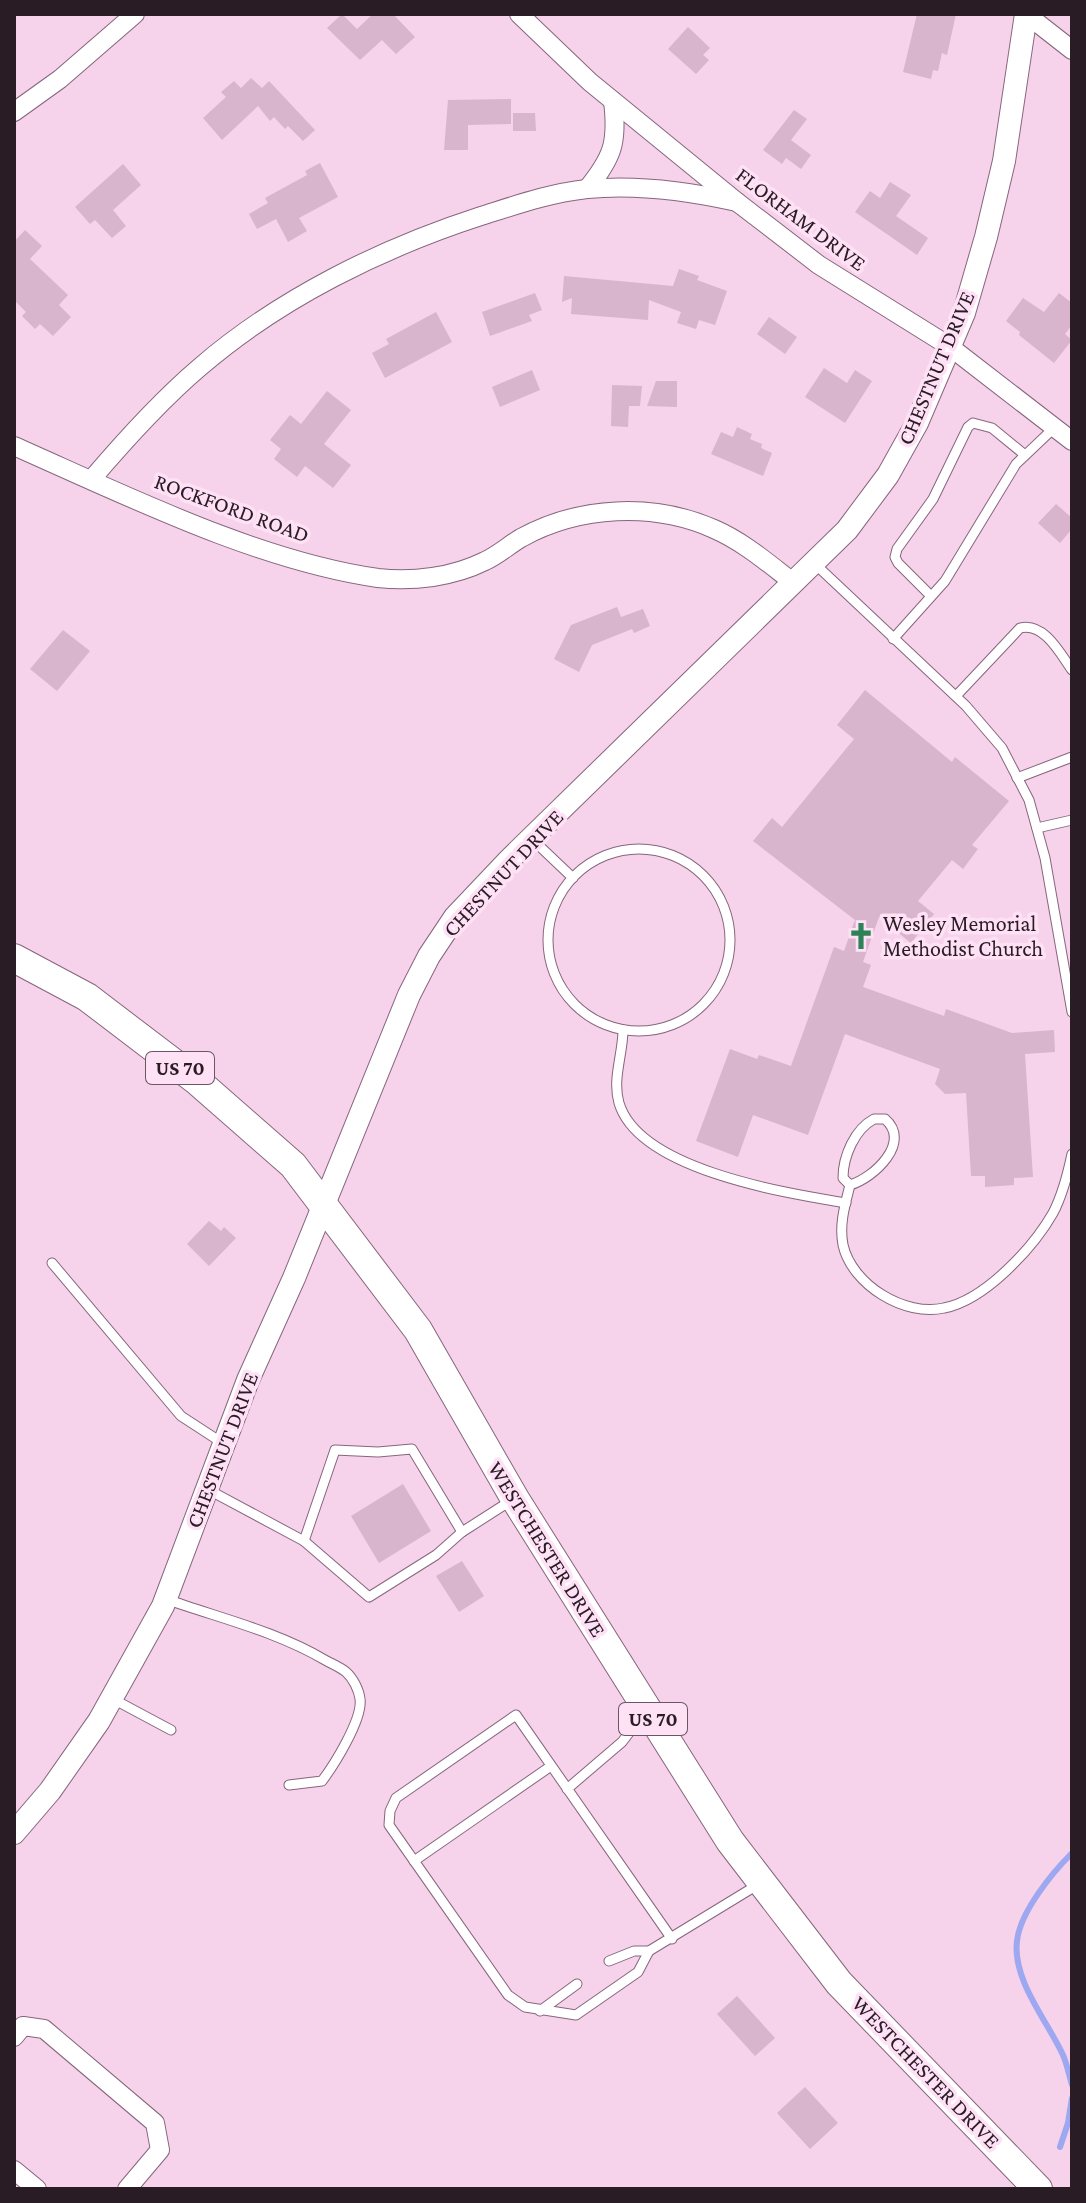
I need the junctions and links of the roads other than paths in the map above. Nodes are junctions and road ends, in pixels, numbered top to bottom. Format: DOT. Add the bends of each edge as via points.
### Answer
graph roads {
  1 [pos="135,14"];
  2 [pos="519,14"];
  3 [pos="1026,14"];
  4 [pos="1072,50"];
  5 [pos="613,101"];
  6 [pos="14,112"];
  7 [pos="587,189"];
  8 [pos="737,202"];
  9 [pos="949,346"];
  10 [pos="1056,426"];
  11 [pos="1072,441"];
  12 [pos="14,446"];
  13 [pos="1025,455"];
  14 [pos="91,480"];
  15 [pos="814,563"];
  16 [pos="794,583"];
  17 [pos="931,596"];
  18 [pos="893,639"];
  19 [pos="1072,670"];
  20 [pos="956,696"];
  21 [pos="1072,757"];
  22 [pos="1017,778"];
  23 [pos="1072,820"];
  24 [pos="1037,828"];
  25 [pos="532,838"];
  26 [pos="573,878"];
  27 [pos="14,958"];
  28 [pos="1072,1012"];
  29 [pos="623,1030"];
  30 [pos="1072,1154"];
  31 [pos="850,1185"];
  32 [pos="846,1203"];
  33 [pos="324,1206"];
  34 [pos="52,1263"];
  35 [pos="224,1444"];
  36 [pos="207,1489"];
  37 [pos="515,1499"];
  38 [pos="462,1532"];
  39 [pos="304,1541"];
  40 [pos="166,1599"];
  41 [pos="113,1699"];
  42 [pos="647,1710"];
  43 [pos="171,1730"];
  44 [pos="551,1766"];
  45 [pos="289,1785"];
  46 [pos="567,1789"];
  47 [pos="14,1833"];
  48 [pos="414,1861"];
  49 [pos="762,1882"];
  50 [pos="672,1939"];
  51 [pos="649,1951"];
  52 [pos="609,1961"];
  53 [pos="577,1984"];
  54 [pos="540,2011"];
  55 [pos="14,2037"];
  56 [pos="14,2170"];
  57 [pos="37,2189"];
  58 [pos="127,2189"];
  59 [pos="1038,2189"];
  1 -- 6 [label="street"];
  2 -- 5 [label="street, FLORHAM DRIVE"];
  3 -- 4 [label="street"];
  3 -- 9 [label="street, CHESTNUT DRIVE" via="1004,161 964,313"];
  5 -- 7 [label="street" via="614,145"];
  5 -- 8 [label="street, FLORHAM DRIVE"];
  7 -- 8 [label="street" via="693,192"];
  7 -- 14 [label="street" via="544,196 440,229 291,303 201,366 128,435"];
  8 -- 9 [label="street, FLORHAM DRIVE" via="819,265"];
  9 -- 10 [label="street, FLORHAM DRIVE"];
  9 -- 15 [label="street, CHESTNUT DRIVE" via="888,475 847,530"];
  10 -- 11 [label="street, FLORHAM DRIVE"];
  10 -- 13 [label="lane"];
  12 -- 14 [label="street, ROCKFORD ROAD"];
  13 -- 17 [label="lane"];
  13 -- 17 [label="lane" via="992,428 973,423 968,427 933,499 895,557"];
  14 -- 16 [label="street, ROCKFORD ROAD" via="285,557 379,578 456,572 557,522 632,510 714,529"];
  15 -- 16 [label="street, CHESTNUT DRIVE"];
  15 -- 18 [label="lane"];
  16 -- 25 [label="street, CHESTNUT DRIVE"];
  17 -- 18 [label="lane"];
  18 -- 20 [label="lane"];
  19 -- 20 [label="lane" via="1038,629 1028,626 1020,628"];
  20 -- 22 [label="lane" via="996,740"];
  21 -- 22 [label="lane"];
  22 -- 24 [label="lane"];
  23 -- 24 [label="lane"];
  24 -- 28 [label="lane"];
  25 -- 26 [label="lane"];
  25 -- 33 [label="street, CHESTNUT DRIVE" via="455,917 429,956"];
  26 -- 29 [label="lane" via="549,923 548,952 556,979 573,1003 596,1021"];
  26 -- 29 [label="lane" via="601,857 629,849 658,851 704,875 725,911 730,941 716,990 684,1019 655,1030"];
  27 -- 33 [label="main road, WESTCHESTER DRIVE / US 70" via="87,997 196,1080 293,1165"];
  29 -- 32 [label="lane" via="616,1077 619,1103 645,1141 742,1182"];
  30 -- 32 [label="lane" via="1053,1211 1030,1246 997,1278 944,1308 918,1309 886,1297 859,1277 844,1247"];
  31 -- 31 [label="lane" via="863,1181 893,1150 897,1137 885,1119 862,1125 855,1137 843,1170"];
  31 -- 32 [label="lane"];
  33 -- 35 [label="street, CHESTNUT DRIVE"];
  33 -- 37 [label="main road, WESTCHESTER DRIVE / US 70" via="418,1330"];
  34 -- 35 [label="lane" via="181,1416"];
  35 -- 36 [label="street, CHESTNUT DRIVE"];
  36 -- 39 [label="lane"];
  36 -- 40 [label="street, CHESTNUT DRIVE"];
  37 -- 38 [label="lane"];
  37 -- 42 [label="main road, WESTCHESTER DRIVE / US 70"];
  38 -- 39 [label="lane" via="369,1597"];
  38 -- 39 [label="lane" via="412,1449 335,1450"];
  40 -- 41 [label="street, CHESTNUT DRIVE"];
  40 -- 45 [label="lane" via="307,1650 353,1681 361,1711 331,1768 322,1781"];
  41 -- 43 [label="lane"];
  41 -- 47 [label="street, CHESTNUT DRIVE"];
  42 -- 46 [label="lane" via="622,1742"];
  42 -- 49 [label="main road, WESTCHESTER DRIVE / US 70"];
  44 -- 46 [label="lane"];
  44 -- 48 [label="lane"];
  44 -- 48 [label="lane" via="516,1715 396,1798 389,1825"];
  46 -- 50 [label="lane"];
  48 -- 54 [label="lane" via="508,1995"];
  49 -- 50 [label="lane"];
  49 -- 59 [label="main road, WESTCHESTER DRIVE / US 70" via="839,1983"];
  50 -- 51 [label="lane"];
  51 -- 52 [label="lane"];
  51 -- 54 [label="lane" via="638,1972 576,2015"];
  53 -- 54 [label="lane"];
  55 -- 58 [label="street" via="23,2026 44,2029 155,2123 160,2150"];
  56 -- 57 [label="street"];
}
